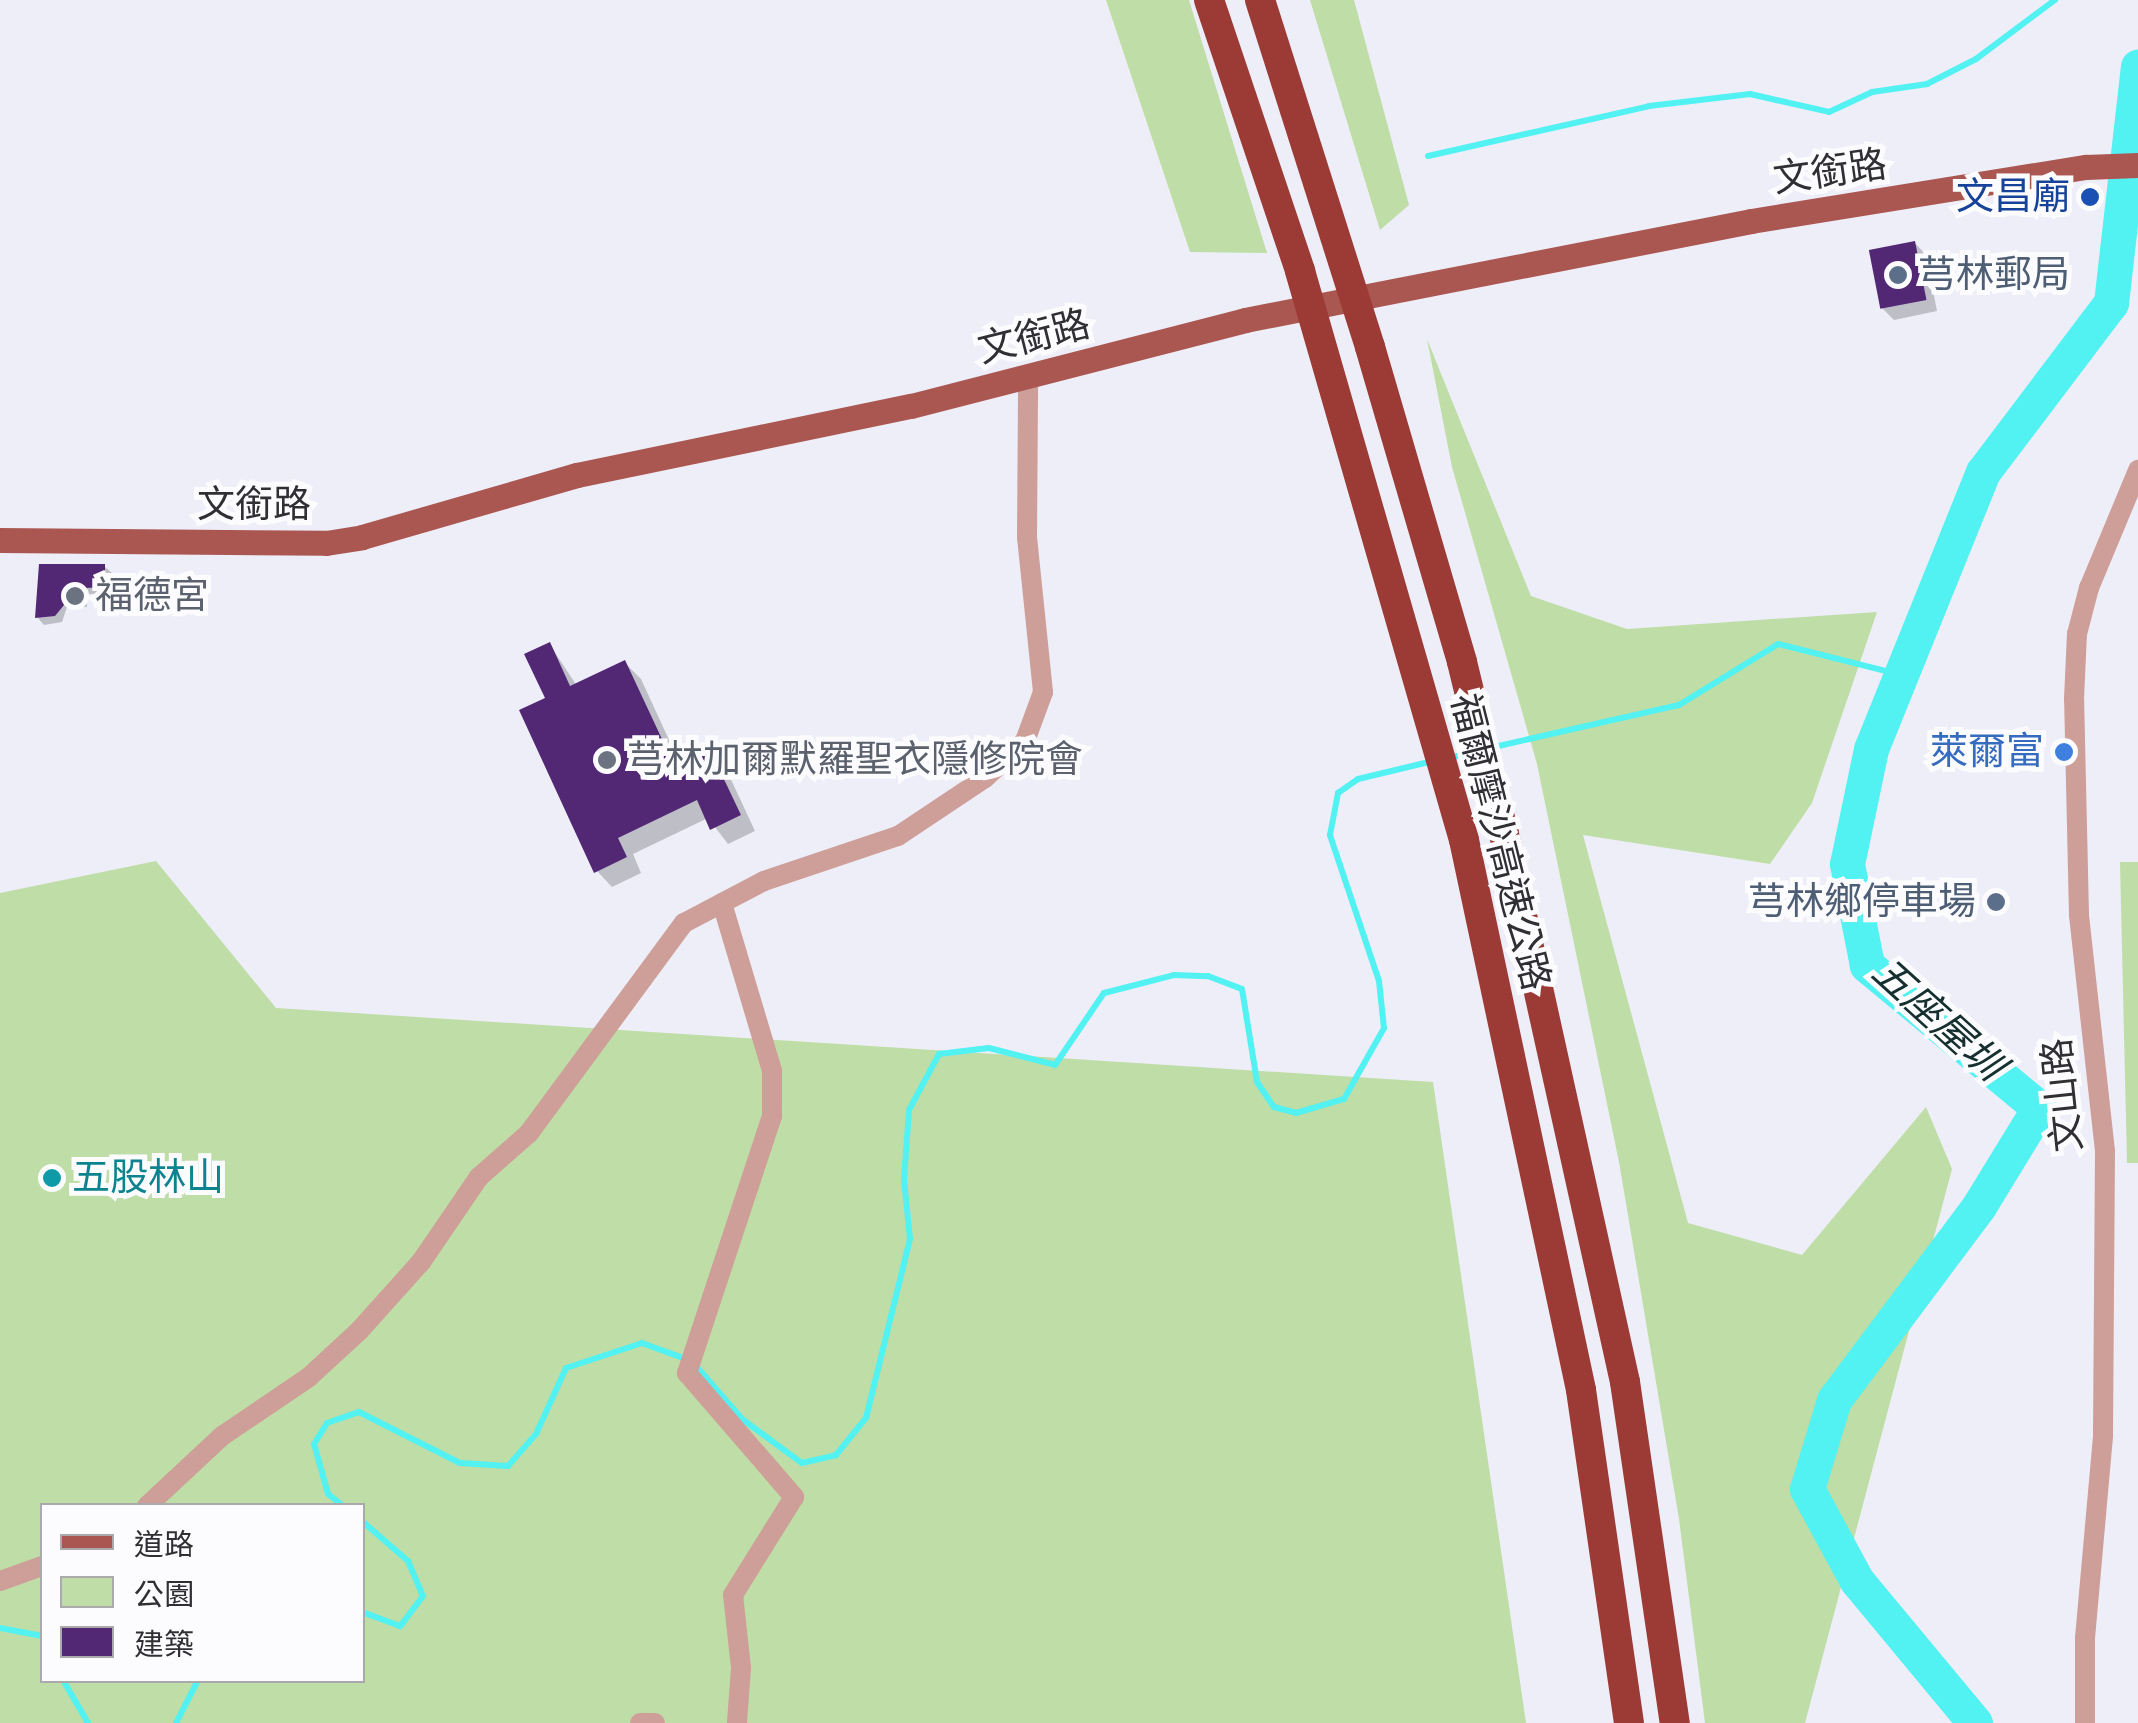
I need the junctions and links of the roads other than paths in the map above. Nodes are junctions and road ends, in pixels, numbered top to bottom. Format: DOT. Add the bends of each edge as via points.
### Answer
graph roads {
  1 [pos="1209,0"];
  2 [pos="1260,0"];
  3 [pos="2138,165"];
  4 [pos="1028,379"];
  5 [pos="2138,470"];
  6 [pos="0,540"];
  7 [pos="722,903"];
  8 [pos="149,1503"];
  9 [pos="40,1567"];
  10 [pos="0,1581"];
  11 [pos="640,1723"];
  12 [pos="655,1723"];
  13 [pos="737,1723"];
  14 [pos="1628,1723"];
  15 [pos="1675,1723"];
  16 [pos="2085,1723"];
  1 -- 14 [label="highway, 福爾摩沙高速公路" via="1300,271 1464,840 1581,1390"];
  2 -- 15 [label="highway, 福爾摩沙高速公路" via="1370,346 1462,662 1504,834 1626,1382"];
  3 -- 4 [label="main road, 文銜路" via="2086,167 1380,292 1245,320"];
  4 -- 6 [label="main road, 文銜路" via="577,475 326,543"];
  4 -- 7 [label="street" via="1027,538 1044,692 1025,740 985,778 898,836 764,881"];
  5 -- 16 [label="street, 文山路" via="2077,634 2079,915 2105,1169 2103,1435 2085,1638"];
  7 -- 8 [label="street" via="684,923 529,1133 480,1177 422,1262 359,1331 309,1377 222,1436"];
  7 -- 13 [label="street" via="772,1070 772,1116 687,1373 794,1497 732,1595 741,1668"];
  9 -- 10 [label="street"];
  11 -- 12 [label="street"];
}
